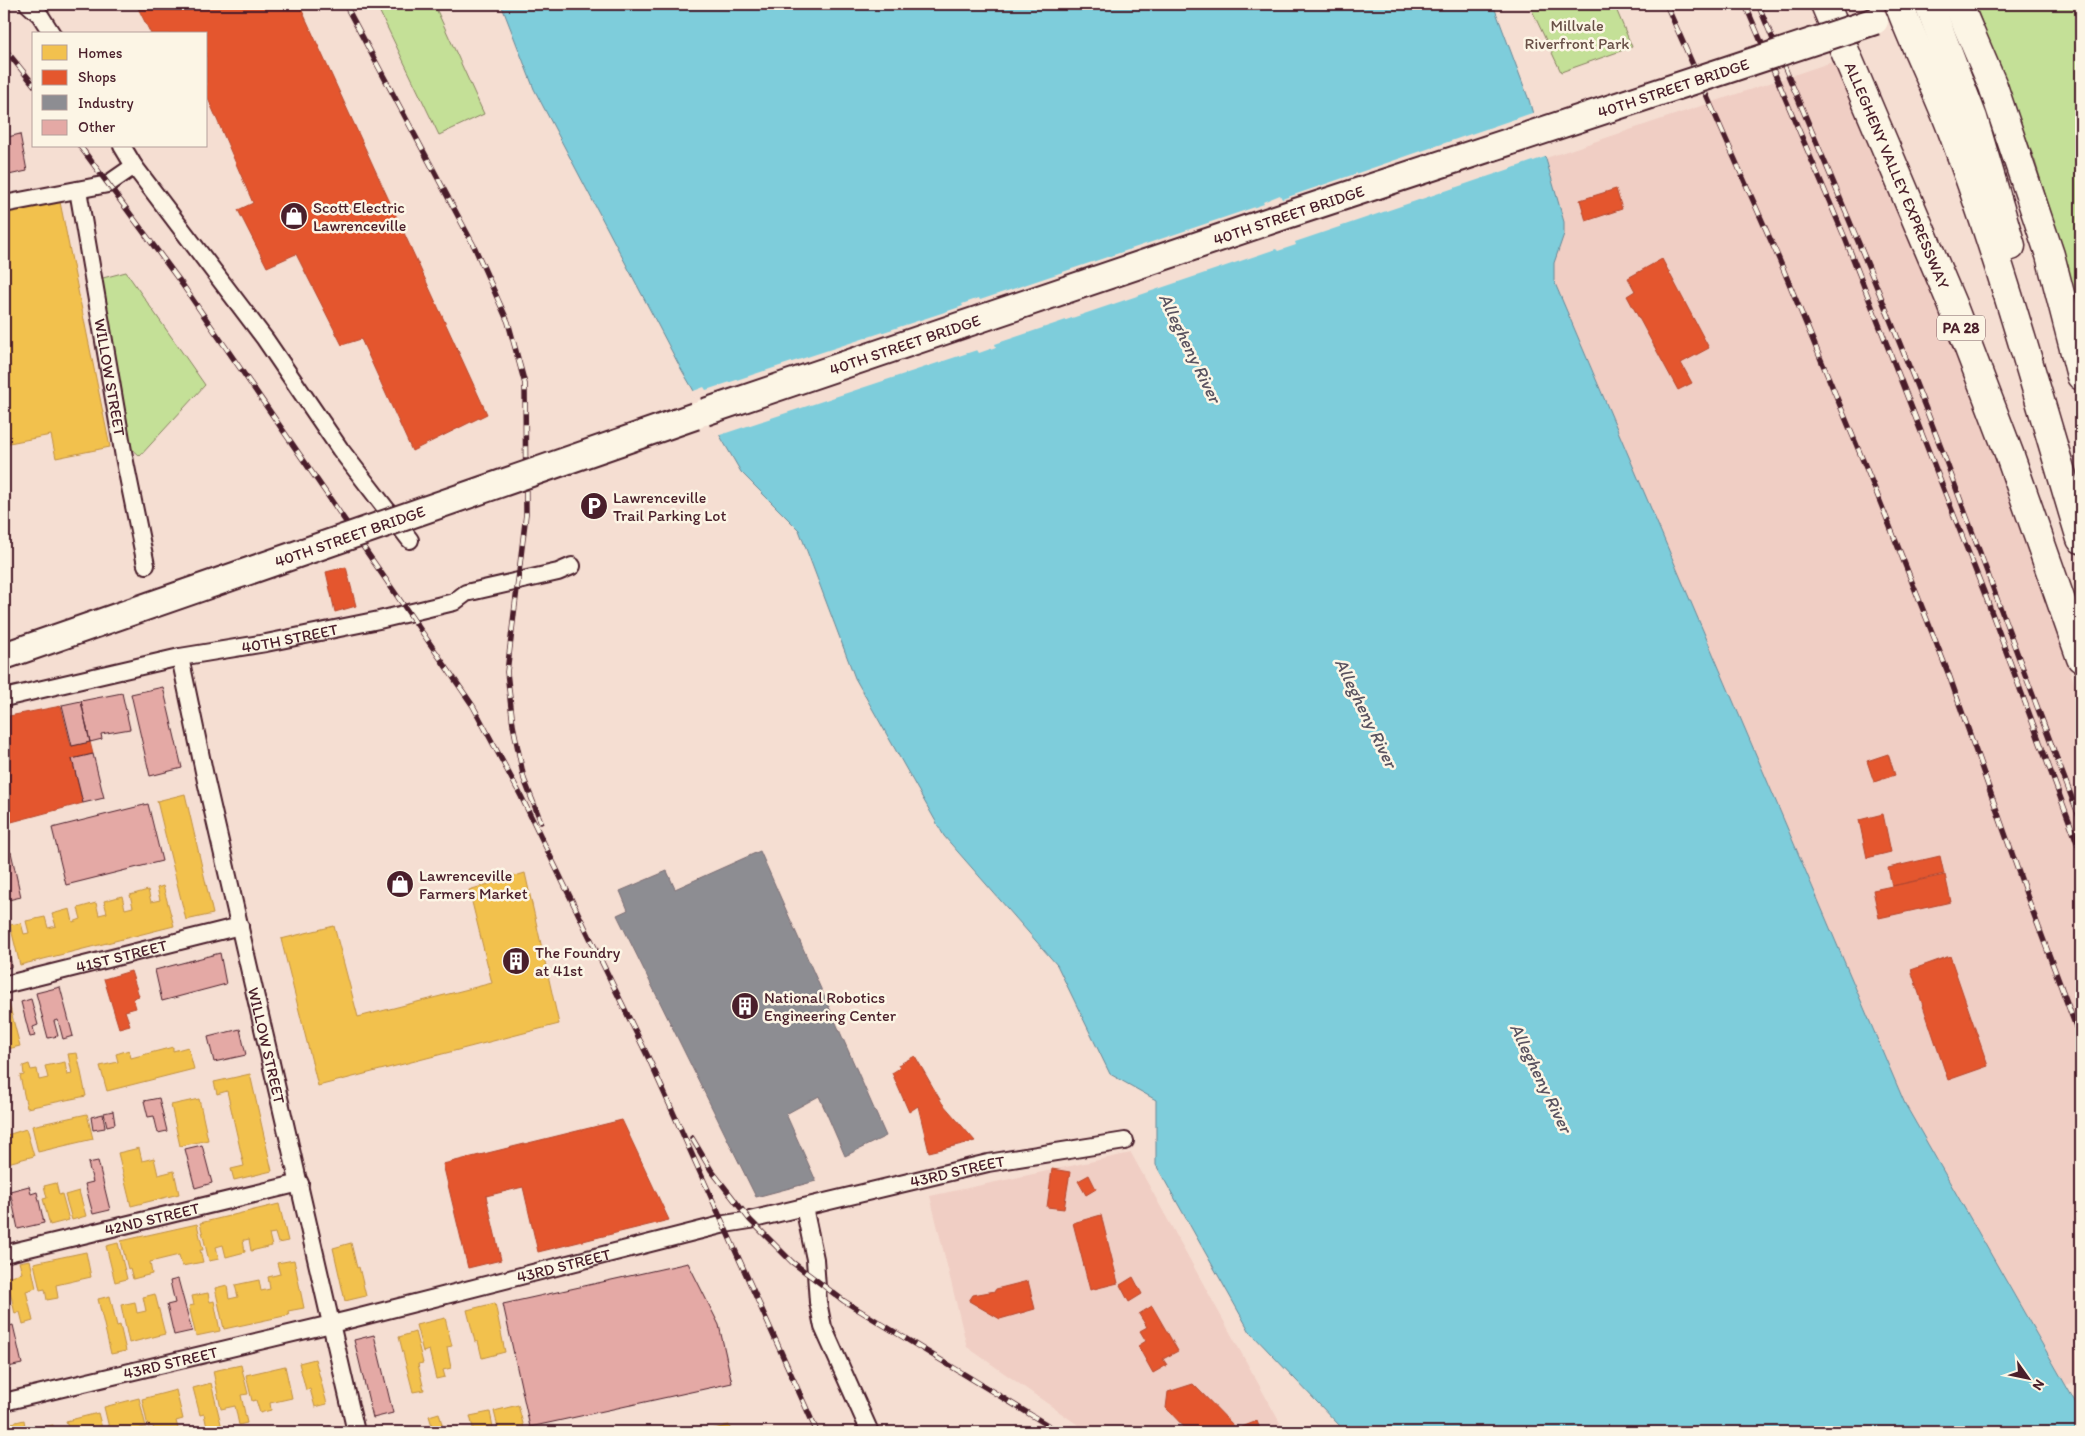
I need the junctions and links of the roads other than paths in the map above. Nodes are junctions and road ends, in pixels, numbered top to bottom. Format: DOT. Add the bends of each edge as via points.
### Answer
graph roads {
  1 [pos="28,4"];
  2 [pos="1825,4"];
  3 [pos="1899,4"];
  4 [pos="1929,4"];
  5 [pos="1958,4"];
  6 [pos="1875,21"];
  7 [pos="51,32"];
  8 [pos="1973,118"];
  9 [pos="123,148"];
  10 [pos="134,166"];
  11 [pos="78,190"];
  12 [pos="4,204"];
  13 [pos="2081,376"];
  14 [pos="2081,388"];
  15 [pos="2081,481"];
  16 [pos="2081,539"];
  17 [pos="410,540"];
  18 [pos="146,565"];
  19 [pos="572,566"];
  20 [pos="4,656"];
  21 [pos="180,657"];
  22 [pos="2081,658"];
  23 [pos="4,698"];
  24 [pos="240,926"];
  25 [pos="4,985"];
  26 [pos="1125,1141"];
  27 [pos="300,1184"];
  28 [pos="804,1207"];
  29 [pos="4,1254"];
  30 [pos="331,1324"];
  31 [pos="4,1402"];
  32 [pos="356,1432"];
  33 [pos="870,1432"];
  1 -- 7 [label="street"];
  2 -- 22 [label="highway, ALLEGHENY VALLEY EXPRESSWAY / PA 28" via="1952,304"];
  3 -- 16 [label="highway" via="1953,131 1982,215"];
  4 -- 8 [label="highway"];
  5 -- 13 [label="highway" via="1993,86 2050,255"];
  6 -- 20 [label="main road, 40TH STREET BRIDGE, bridge" via="700,414"];
  8 -- 14 [label="highway" via="2010,193 2060,338"];
  8 -- 15 [label="highway"];
  9 -- 10 [label="street"];
  10 -- 11 [label="street" via="108,184"];
  10 -- 17 [label="street" via="266,339 340,449"];
  11 -- 12 [label="street"];
  11 -- 18 [label="street, WILLOW STREET"];
  19 -- 21 [label="street, 40TH STREET" via="466,593 454,602 379,620"];
  21 -- 23 [label="street, 40TH STREET"];
  21 -- 24 [label="street, WILLOW STREET"];
  24 -- 25 [label="street, 41ST STREET"];
  24 -- 27 [label="street, WILLOW STREET"];
  26 -- 28 [label="street, 43RD STREET" via="988,1163"];
  27 -- 29 [label="street, 42ND STREET"];
  27 -- 30 [label="street, WILLOW STREET"];
  28 -- 30 [label="street, 43RD STREET"];
  28 -- 33 [label="street" via="815,1259 823,1327"];
  30 -- 31 [label="street, 43RD STREET"];
  30 -- 32 [label="street, WILLOW STREET"];
}
